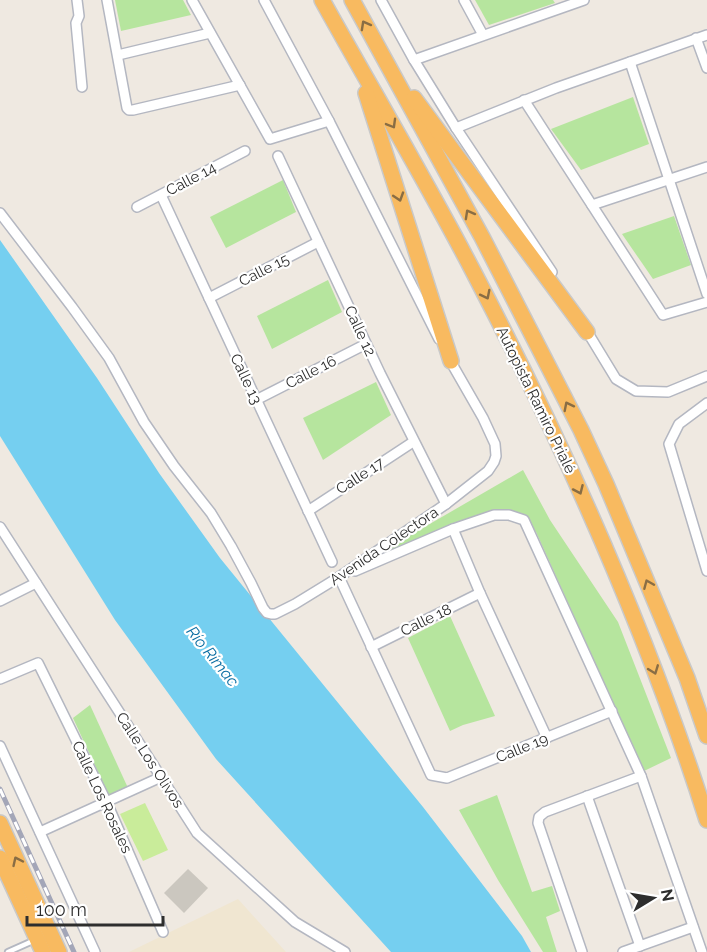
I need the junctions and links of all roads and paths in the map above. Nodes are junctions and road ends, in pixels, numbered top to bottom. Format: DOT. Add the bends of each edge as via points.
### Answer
graph roads {
  1 [pos="77,0"];
  2 [pos="107,0"];
  3 [pos="192,0"];
  4 [pos="264,0"];
  5 [pos="322,0"];
  6 [pos="352,0"];
  7 [pos="381,0"];
  8 [pos="464,0"];
  9 [pos="584,0"];
  10 [pos="210,33"];
  11 [pos="707,34"];
  12 [pos="483,35"];
  13 [pos="696,38"];
  14 [pos="380,52"];
  15 [pos="118,55"];
  16 [pos="414,60"];
  17 [pos="356,62"];
  18 [pos="630,62"];
  19 [pos="707,68"];
  20 [pos="240,85"];
  21 [pos="82,87"];
  22 [pos="524,100"];
  23 [pos="329,121"];
  24 [pos="456,128"];
  25 [pos="245,151"];
  26 [pos="278,156"];
  27 [pos="707,167"];
  28 [pos="669,180"];
  29 [pos="161,195"];
  30 [pos="592,205"];
  31 [pos="137,207"];
  32 [pos="0,213"];
  33 [pos="318,242"];
  34 [pos="707,294"];
  35 [pos="208,298"];
  36 [pos="707,302"];
  37 [pos="587,332"];
  38 [pos="366,344"];
  39 [pos="451,361"];
  40 [pos="707,376"];
  41 [pos="256,400"];
  42 [pos="707,403"];
  43 [pos="413,442"];
  44 [pos="446,504"];
  45 [pos="308,511"];
  46 [pos="0,527"];
  47 [pos="453,529"];
  48 [pos="332,562"];
  49 [pos="707,571"];
  50 [pos="339,577"];
  51 [pos="36,583"];
  52 [pos="480,593"];
  53 [pos="0,601"];
  54 [pos="371,647"];
  55 [pos="0,679"];
  56 [pos="612,711"];
  57 [pos="707,736"];
  58 [pos="547,738"];
  59 [pos="0,746"];
  60 [pos="641,776"];
  61 [pos="161,777"];
  62 [pos="587,796"];
  63 [pos="107,803"];
  64 [pos="707,820"];
  65 [pos="0,823"];
  66 [pos="39,832"];
  67 [pos="0,858"];
  68 [pos="693,927"];
  69 [pos="163,932"];
  70 [pos="40,946"];
  71 [pos="640,946"];
  72 [pos="8,952"];
  73 [pos="59,952"];
  74 [pos="95,952"];
  75 [pos="344,952"];
  76 [pos="582,952"];
  77 [pos="623,952"];
  78 [pos="702,952"];
  1 -- 21 [label="street"];
  2 -- 15 [label="street"];
  3 -- 10 [label="street"];
  4 -- 23 [label="street"];
  5 -- 17 [label="highway, Autopista Ramiro Prialé"];
  14 -- 6 [label="highway, Autopista Ramiro Prialé, one-way"];
  7 -- 16 [label="street"];
  8 -- 12 [label="street"];
  9 -- 12 [label="street"];
  10 -- 15 [label="street"];
  10 -- 20 [label="street"];
  11 -- 13 [label="street"];
  12 -- 16 [label="street"];
  13 -- 18 [label="street"];
  13 -- 19 [label="street"];
  14 -- 37 [label="highway"];
  57 -- 14 [label="highway, Autopista Ramiro Prialé, one-way" via="687,678 581,430 482,237"];
  15 -- 20 [label="street" via="129,110"];
  16 -- 24 [label="street"];
  17 -- 39 [label="highway, one-way"];
  17 -- 64 [label="highway, Autopista Ramiro Prialé, one-way" via="474,272 557,441 635,621"];
  18 -- 22 [label="street"];
  18 -- 28 [label="street"];
  20 -- 23 [label="street" via="270,139"];
  22 -- 24 [label="street"];
  22 -- 30 [label="street"];
  23 -- 39 [label="street"];
  24 -- 37 [label="street"];
  25 -- 29 [label="street, Calle 14"];
  26 -- 33 [label="street, Calle 12"];
  27 -- 28 [label="street"];
  28 -- 30 [label="street"];
  28 -- 34 [label="street"];
  29 -- 31 [label="street, Calle 14"];
  29 -- 35 [label="street, Calle 13"];
  30 -- 36 [label="street" via="664,316"];
  32 -- 50 [label="street, Avenida Colectora" via="109,357 144,422 231,546 267,613 275,614"];
  33 -- 35 [label="street, Calle 15"];
  33 -- 38 [label="street, Calle 12"];
  35 -- 41 [label="street, Calle 13"];
  37 -- 40 [label="street" via="619,382 636,391 668,392"];
  38 -- 41 [label="street, Calle 16"];
  38 -- 43 [label="street, Calle 12"];
  39 -- 44 [label="street, Avenida Colectora" via="483,418 496,456 488,471"];
  41 -- 45 [label="street, Calle 13"];
  42 -- 49 [label="street" via="679,424 669,444"];
  43 -- 44 [label="street, Calle 12"];
  43 -- 45 [label="street, Calle 17"];
  44 -- 50 [label="street, Avenida Colectora"];
  45 -- 48 [label="street, Calle 13"];
  46 -- 51 [label="street, Calle Los Olivos"];
  47 -- 50 [label="street"];
  47 -- 52 [label="street"];
  47 -- 56 [label="street" via="494,515 524,520"];
  50 -- 54 [label="street"];
  51 -- 53 [label="street"];
  51 -- 61 [label="street, Calle Los Olivos"];
  52 -- 54 [label="street, Calle 18"];
  52 -- 58 [label="street"];
  54 -- 58 [label="street, Calle 19" via="431,774 447,778"];
  55 -- 63 [label="street, Calle Los Rosales" via="38,663"];
  56 -- 58 [label="street, Calle 19"];
  56 -- 60 [label="street"];
  59 -- 66 [label="street"];
  60 -- 62 [label="street"];
  60 -- 68 [label="street"];
  61 -- 63 [label="street"];
  61 -- 75 [label="street, Calle Los Olivos" via="197,833 295,921"];
  62 -- 71 [label="street"];
  62 -- 76 [label="street" via="545,812 538,823"];
  63 -- 66 [label="street"];
  63 -- 69 [label="street, Calle Los Rosales"];
  73 -- 65 [label="highway, one-way"];
  66 -- 74 [label="street"];
  67 -- 70 [label="highway"];
  68 -- 71 [label="street"];
  68 -- 78 [label="street"];
  70 -- 72 [label="lane"];
  71 -- 77 [label="street"];
}
